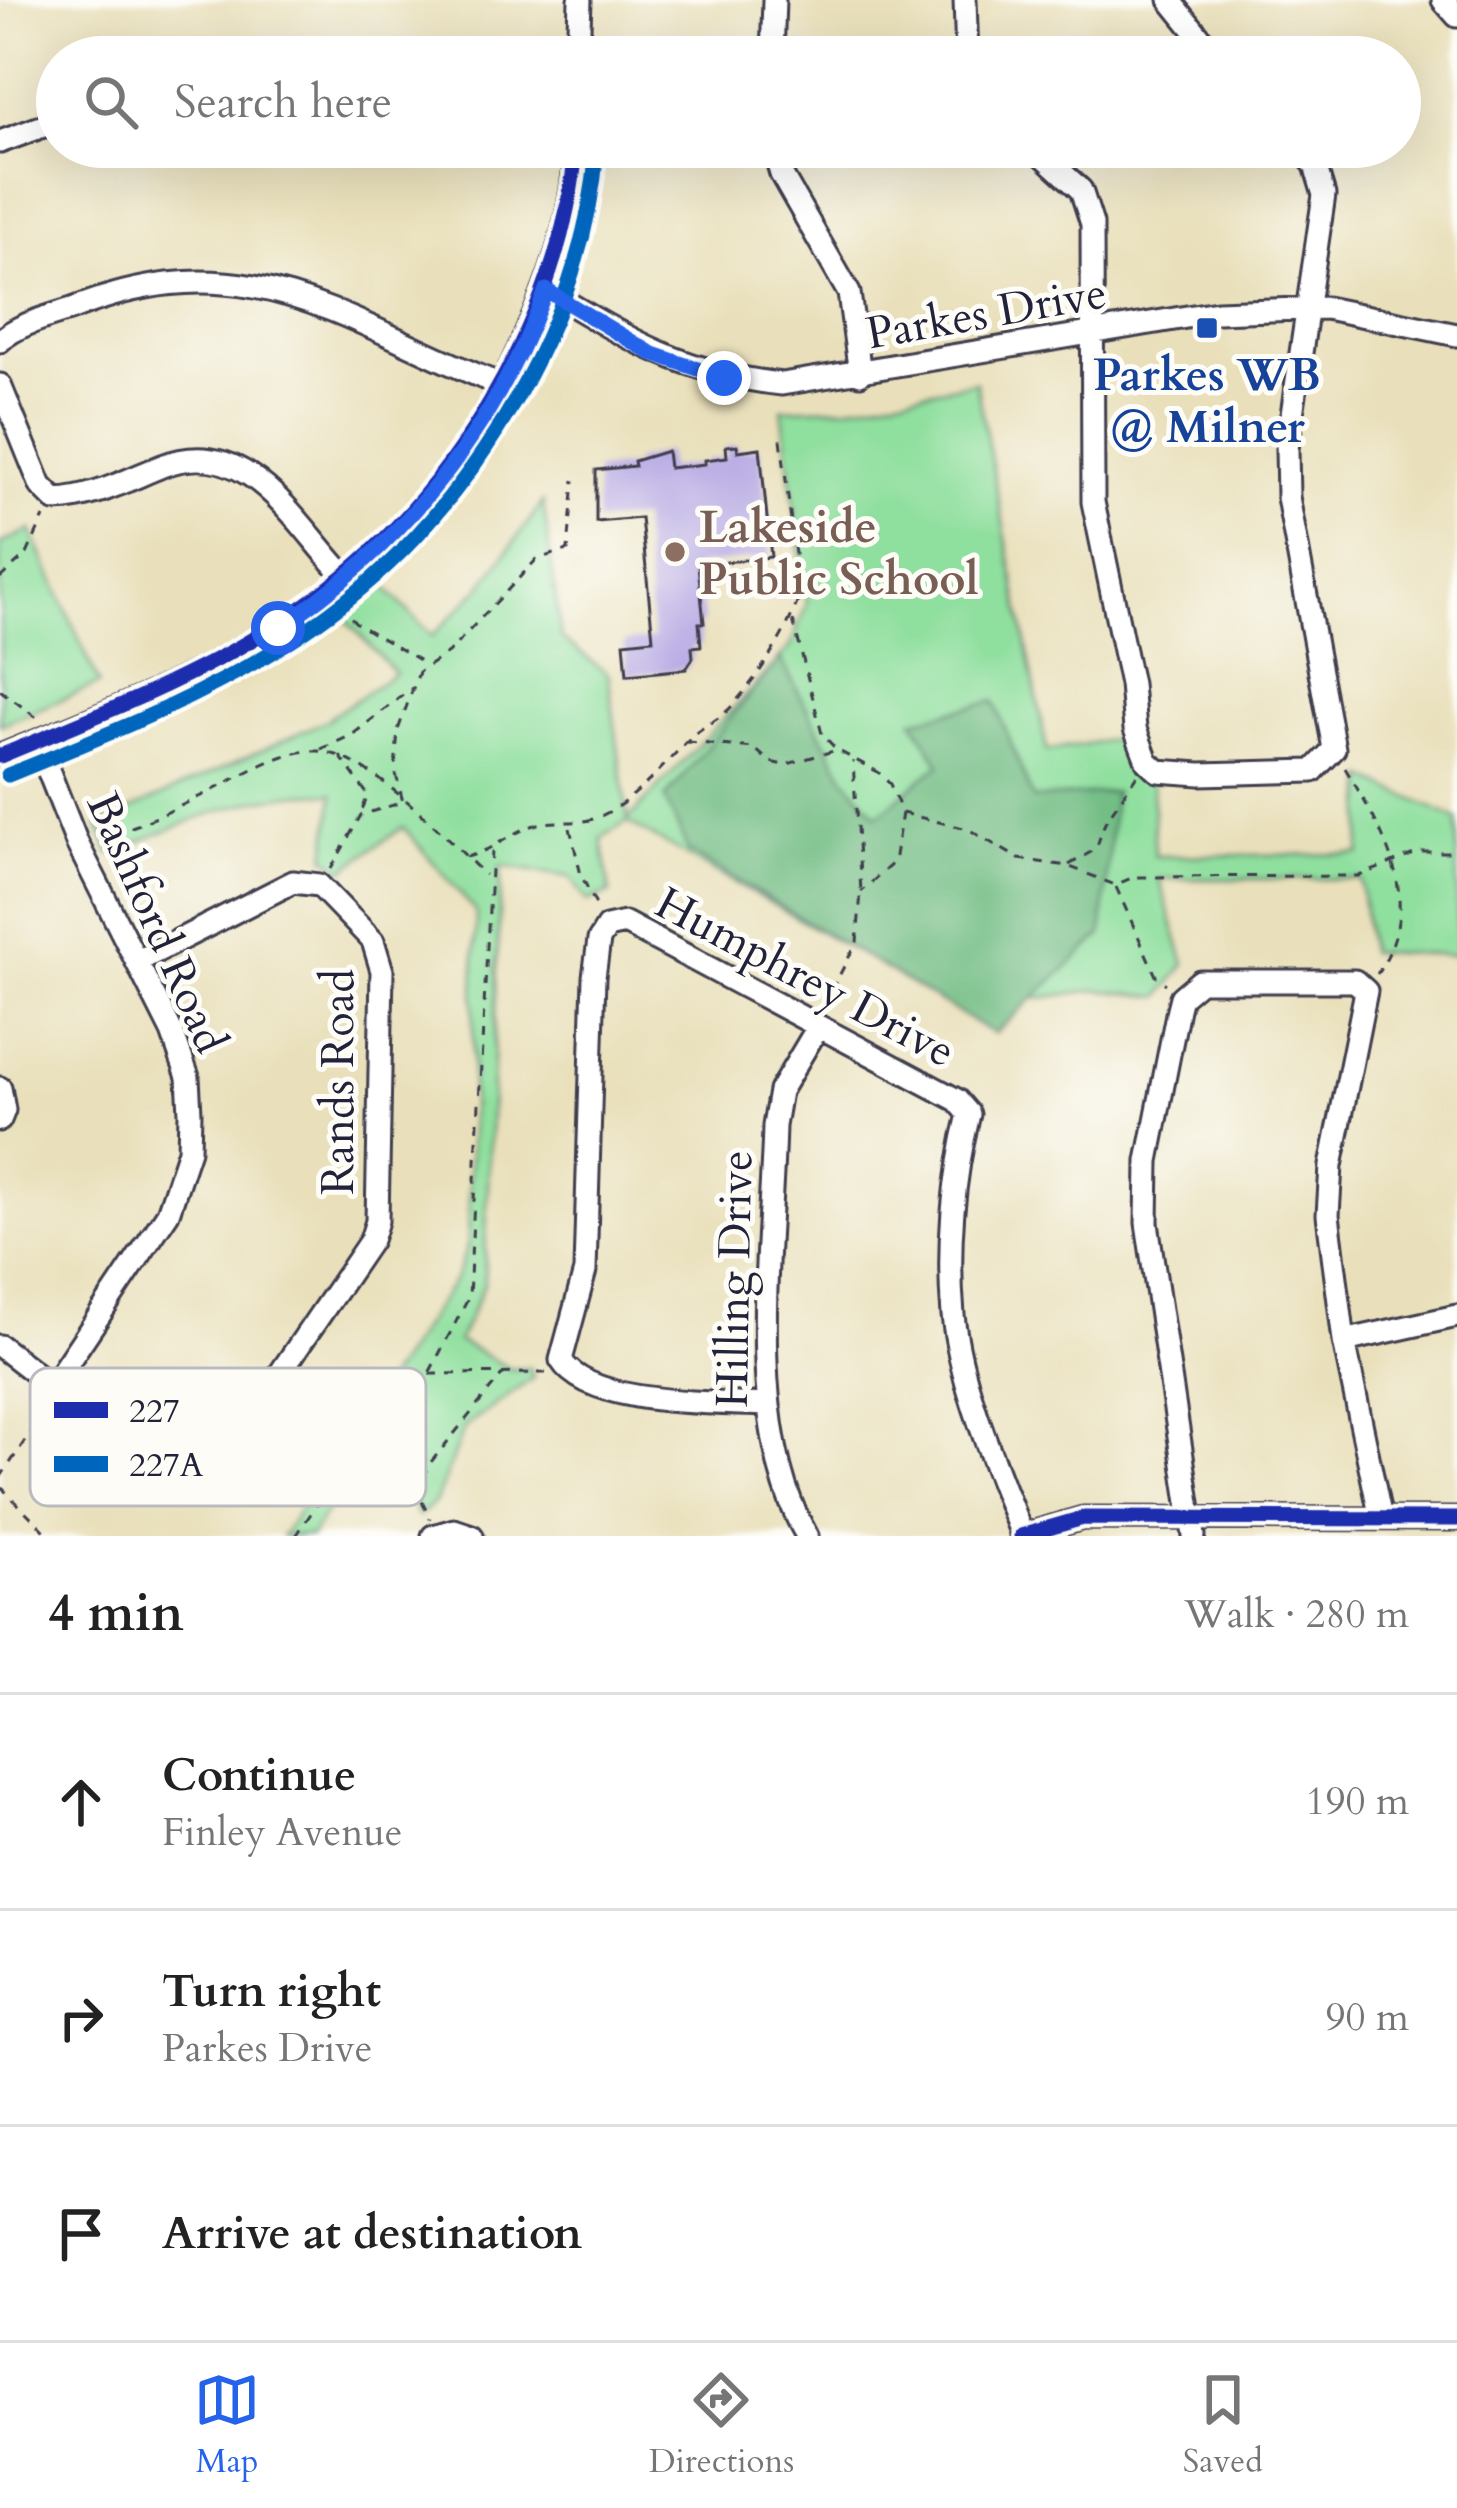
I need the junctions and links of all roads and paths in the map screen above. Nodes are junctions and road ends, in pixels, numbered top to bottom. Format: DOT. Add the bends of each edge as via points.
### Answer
graph roads {
  1 [pos="580,0"];
  2 [pos="774,0"];
  3 [pos="965,0"];
  4 [pos="1170,0"];
  5 [pos="1443,0"];
  6 [pos="1457,16"];
  7 [pos="579,36"];
  8 [pos="773,36"];
  9 [pos="966,36"];
  10 [pos="1199,36"];
  11 [pos="36,129"];
  12 [pos="0,142"];
  13 [pos="572,168"];
  14 [pos="779,168"];
  15 [pos="1057,168"];
  16 [pos="1317,168"];
  17 [pos="546,290"];
  18 [pos="1307,309"];
  19 [pos="1095,332"];
  20 [pos="1457,335"];
  21 [pos="0,341"];
  22 [pos="860,374"];
  23 [pos="0,385"];
  24 [pos="501,385"];
  25 [pos="780,431"];
  26 [pos="574,480"];
  27 [pos="55,500"];
  28 [pos="0,578"];
  29 [pos="338,586"];
  30 [pos="793,618"];
  31 [pos="426,664"];
  32 [pos="413,687"];
  33 [pos="0,690"];
  34 [pos="44,739"];
  35 [pos="686,742"];
  36 [pos="1334,749"];
  37 [pos="837,750"];
  38 [pos="317,751"];
  39 [pos="0,756"];
  40 [pos="340,756"];
  41 [pos="853,759"];
  42 [pos="1147,760"];
  43 [pos="403,802"];
  44 [pos="902,813"];
  45 [pos="361,815"];
  46 [pos="570,826"];
  47 [pos="77,843"];
  48 [pos="492,851"];
  49 [pos="1457,852"];
  50 [pos="466,856"];
  51 [pos="1396,861"];
  52 [pos="1068,866"];
  53 [pos="487,877"];
  54 [pos="319,885"];
  55 [pos="1115,885"];
  56 [pos="861,892"];
  57 [pos="607,927"];
  58 [pos="138,962"];
  59 [pos="1366,991"];
  60 [pos="1181,997"];
  61 [pos="816,1026"];
  62 [pos="0,1088"];
  63 [pos="0,1120"];
  64 [pos="1457,1316"];
  65 [pos="1344,1340"];
  66 [pos="0,1346"];
  67 [pos="64,1368"];
  68 [pos="284,1368"];
  69 [pos="30,1369"];
  70 [pos="567,1370"];
  71 [pos="428,1374"];
  72 [pos="503,1374"];
  73 [pos="426,1378"];
  74 [pos="767,1406"];
  75 [pos="30,1433"];
  76 [pos="426,1469"];
  77 [pos="0,1478"];
  78 [pos="0,1486"];
  79 [pos="315,1506"];
  80 [pos="420,1506"];
  81 [pos="1381,1519"];
  82 [pos="1457,1519"];
  83 [pos="1336,1527"];
  84 [pos="1194,1528"];
  85 [pos="50,1534"];
  86 [pos="435,1534"];
  87 [pos="60,1536"];
  88 [pos="296,1536"];
  89 [pos="472,1536"];
  90 [pos="807,1536"];
  91 [pos="1022,1536"];
  1 -- 7 [label="street"];
  2 -- 8 [label="street"];
  3 -- 9 [label="street"];
  4 -- 10 [label="street"];
  5 -- 6 [label="street"];
  11 -- 12 [label="street"];
  13 -- 17 [label="street"];
  14 -- 22 [label="street" via="848,293"];
  15 -- 19 [label="street" via="1081,190 1092,224"];
  16 -- 18 [label="street" via="1324,195"];
  17 -- 22 [label="street, Parkes Drive" via="651,353 724,378 782,384"];
  17 -- 24 [label="street"];
  18 -- 19 [label="street, Parkes Drive" via="1217,312"];
  18 -- 20 [label="street, Parkes Drive"];
  18 -- 36 [label="street" via="1288,497"];
  19 -- 22 [label="street, Parkes Drive"];
  19 -- 42 [label="street" via="1093,502"];
  21 -- 24 [label="street" via="128,286 242,280"];
  23 -- 27 [label="street" via="40,486"];
  24 -- 29 [label="street" via="440,482"];
  25 -- 30 [label="path" via="800,595"];
  26 -- 31 [label="path" via="568,550 537,560 448,653"];
  27 -- 28 [label="path" via="27,554"];
  27 -- 29 [label="street" via="77,500 184,458 231,466 265,481"];
  29 -- 31 [label="path" via="357,624"];
  29 -- 34 [label="street" via="229,659"];
  30 -- 35 [label="path" via="730,709"];
  30 -- 37 [label="path" via="822,734"];
  31 -- 32 [label="path"];
  32 -- 38 [label="path" via="352,735"];
  32 -- 43 [label="path" via="398,730"];
  33 -- 34 [label="path"];
  34 -- 39 [label="street"];
  34 -- 47 [label="street, Bashford Road"];
  35 -- 37 [label="path" via="754,748 784,765"];
  35 -- 46 [label="path" via="632,796"];
  36 -- 42 [label="street" via="1313,771 1200,774 1158,770"];
  36 -- 51 [label="path"];
  37 -- 41 [label="path"];
  38 -- 40 [label="path"];
  38 -- 47 [label="path" via="284,756 132,830"];
  40 -- 43 [label="path"];
  40 -- 45 [label="path" via="368,795"];
  41 -- 44 [label="path" via="890,784"];
  41 -- 56 [label="path"];
  42 -- 52 [label="path" via="1096,850"];
  43 -- 45 [label="path"];
  43 -- 50 [label="path"];
  44 -- 52 [label="path" via="968,829 1019,860"];
  44 -- 56 [label="path" via="894,862"];
  45 -- 54 [label="path"];
  46 -- 48 [label="path" via="541,822"];
  46 -- 57 [label="path" via="581,875"];
  47 -- 58 [label="street, Bashford Road"];
  48 -- 50 [label="path"];
  48 -- 53 [label="path"];
  49 -- 51 [label="path"];
  50 -- 53 [label="path"];
  51 -- 55 [label="path" via="1359,876 1134,877"];
  51 -- 59 [label="path" via="1393,938"];
  52 -- 55 [label="path"];
  53 -- 71 [label="path" via="469,1298"];
  54 -- 58 [label="street" via="293,882"];
  54 -- 68 [label="street, Rands Road" via="373,941 382,971 377,1221"];
  55 -- 60 [label="path" via="1157,978"];
  56 -- 61 [label="path" via="857,942"];
  57 -- 61 [label="street, Humphrey Drive" via="625,923"];
  57 -- 70 [label="street, Humphrey Drive" via="594,977 584,1271 561,1360"];
  58 -- 67 [label="street, Bashford Road" via="188,1077 189,1150 169,1213"];
  59 -- 60 [label="street" via="1355,980 1201,981"];
  59 -- 65 [label="street" via="1331,1166 1330,1250"];
  60 -- 84 [label="street" via="1148,1161 1147,1223"];
  61 -- 74 [label="street, Hilling Drive" via="780,1091 774,1126"];
  61 -- 91 [label="street, Humphrey Drive" via="957,1100 969,1114 955,1181 953,1316"];
  62 -- 63 [label="street"];
  64 -- 65 [label="street"];
  65 -- 81 [label="street"];
  66 -- 69 [label="street, Rands Road"];
  70 -- 72 [label="path"];
  70 -- 74 [label="street" via="657,1403"];
  71 -- 72 [label="path"];
  71 -- 73 [label="path"];
  72 -- 76 [label="path"];
  74 -- 90 [label="street, Hilling Drive" via="789,1505"];
  75 -- 77 [label="path"];
  78 -- 85 [label="path"];
  79 -- 88 [label="path"];
  80 -- 86 [label="path"];
  81 -- 82 [label="street"];
  81 -- 83 [label="street"];
  83 -- 84 [label="street"];
  84 -- 91 [label="street" via="1083,1518"];
  85 -- 87 [label="path"];
  86 -- 89 [label="street"];
}
